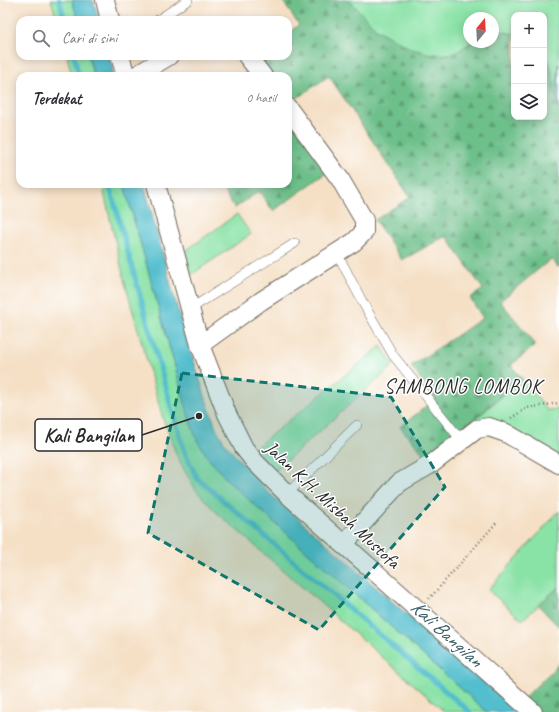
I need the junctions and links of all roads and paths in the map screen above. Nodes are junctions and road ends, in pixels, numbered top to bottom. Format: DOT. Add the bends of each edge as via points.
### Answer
graph roads {
  1 [pos="105,0"];
  2 [pos="188,0"];
  3 [pos="109,16"];
  4 [pos="164,16"];
  5 [pos="121,60"];
  6 [pos="162,60"];
  7 [pos="250,60"];
  8 [pos="125,72"];
  9 [pos="142,72"];
  10 [pos="260,72"];
  11 [pos="292,113"];
  12 [pos="157,188"];
  13 [pos="295,243"];
  14 [pos="337,253"];
  15 [pos="190,309"];
  16 [pos="200,346"];
  17 [pos="559,403"];
  18 [pos="357,425"];
  19 [pos="498,430"];
  20 [pos="461,440"];
  21 [pos="559,464"];
  22 [pos="287,494"];
  23 [pos="497,522"];
  24 [pos="343,545"];
  25 [pos="418,611"];
  26 [pos="532,712"];
  1 -- 3 [label="street"];
  2 -- 4 [label="lane"];
  5 -- 8 [label="street"];
  6 -- 9 [label="street"];
  7 -- 10 [label="street"];
  11 -- 14 [label="street" via="340,179 364,220 364,232 360,237"];
  12 -- 15 [label="street, Jalan K.H. Misbah Mustofa"];
  13 -- 15 [label="lane"];
  14 -- 16 [label="street" via="261,301"];
  14 -- 20 [label="lane" via="393,355"];
  15 -- 16 [label="street, Jalan K.H. Misbah Mustofa"];
  16 -- 22 [label="street, Jalan K.H. Misbah Mustofa" via="235,433 255,462"];
  17 -- 19 [label="path" via="527,408"];
  18 -- 22 [label="lane"];
  19 -- 20 [label="street" via="489,427 477,429"];
  19 -- 21 [label="street"];
  20 -- 24 [label="street" via="433,463 399,483"];
  22 -- 24 [label="street, Jalan K.H. Misbah Mustofa"];
  23 -- 25 [label="path"];
  24 -- 25 [label="street, Jalan K.H. Misbah Mustofa"];
  25 -- 26 [label="street, Jalan K.H. Misbah Mustofa"];
}
